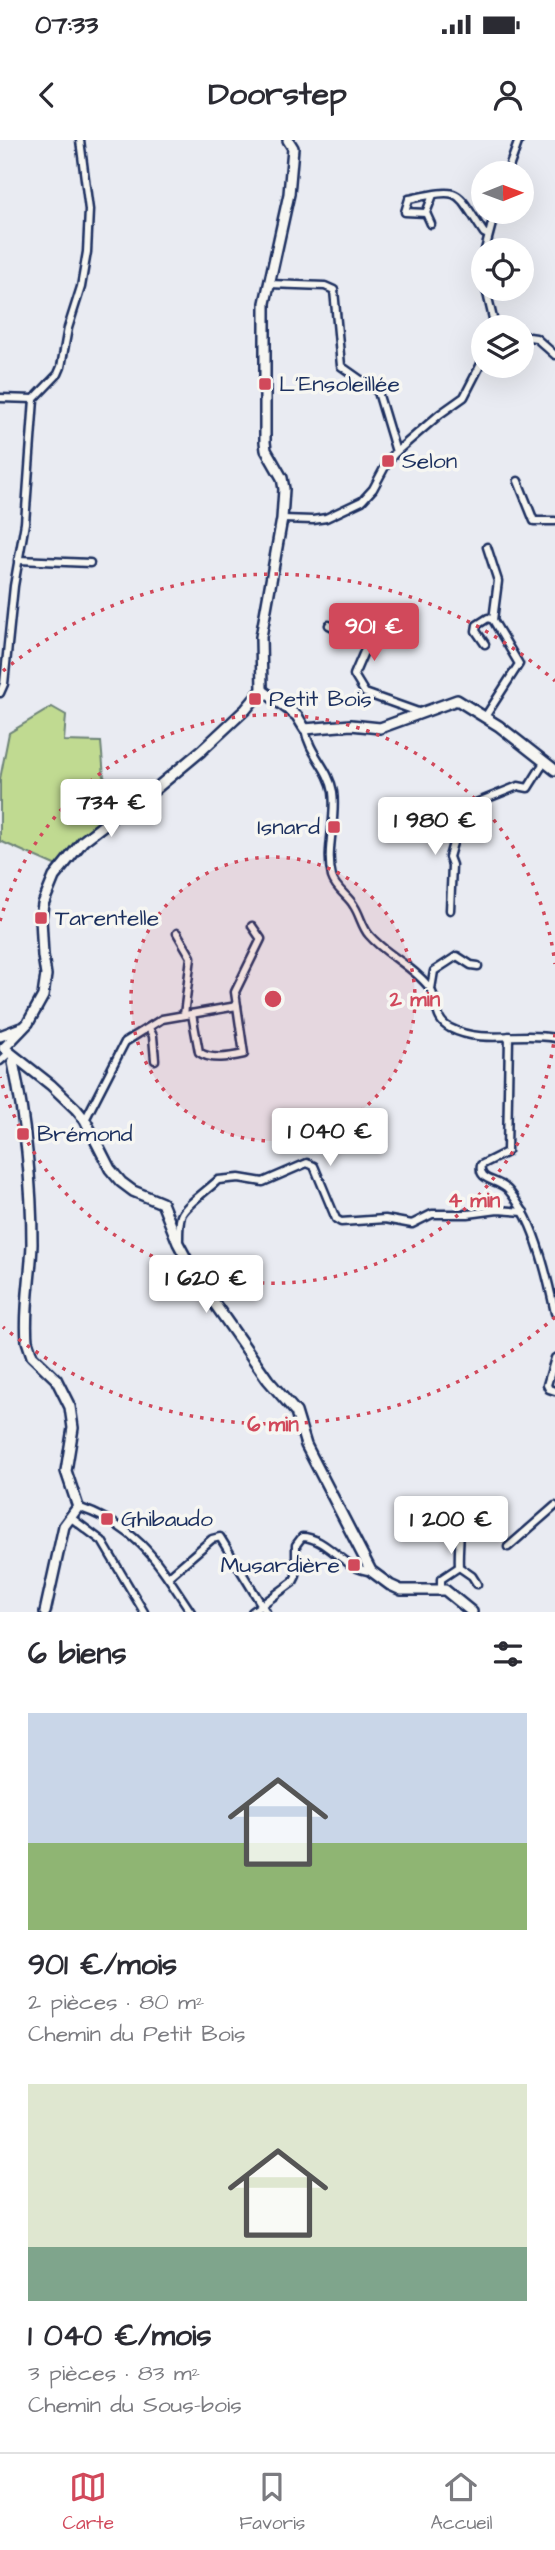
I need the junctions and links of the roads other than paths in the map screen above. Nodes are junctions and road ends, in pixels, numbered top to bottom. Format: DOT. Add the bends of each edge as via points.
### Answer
graph roads {
  1 [pos="80,140"];
  2 [pos="288,140"];
  3 [pos="519,140"];
  4 [pos="512,161"];
  5 [pos="433,195"];
  6 [pos="426,213"];
  7 [pos="491,224"];
  8 [pos="431,225"];
  9 [pos="488,235"];
  10 [pos="487,238"];
  11 [pos="268,284"];
  12 [pos="534,338"];
  13 [pos="555,355"];
  14 [pos="474,378"];
  15 [pos="0,398"];
  16 [pos="34,399"];
  17 [pos="396,452"];
  18 [pos="518,481"];
  19 [pos="282,519"];
  20 [pos="555,521"];
  21 [pos="487,547"];
  22 [pos="18,560"];
  23 [pos="90,563"];
  24 [pos="493,621"];
  25 [pos="329,625"];
  26 [pos="485,644"];
  27 [pos="262,690"];
  28 [pos="0,693"];
  29 [pos="421,713"];
  30 [pos="485,717"];
  31 [pos="305,729"];
  32 [pos="545,761"];
  33 [pos="555,769"];
  34 [pos="450,910"];
  35 [pos="252,926"];
  36 [pos="177,933"];
  37 [pos="478,966"];
  38 [pos="431,989"];
  39 [pos="237,1006"];
  40 [pos="188,1015"];
  41 [pos="28,1023"];
  42 [pos="149,1028"];
  43 [pos="0,1036"];
  44 [pos="509,1037"];
  45 [pos="555,1038"];
  46 [pos="12,1057"];
  47 [pos="155,1060"];
  48 [pos="0,1061"];
  49 [pos="85,1120"];
  50 [pos="524,1212"];
  51 [pos="178,1243"];
  52 [pos="555,1313"];
  53 [pos="555,1358"];
  54 [pos="555,1391"];
  55 [pos="555,1506"];
  56 [pos="78,1507"];
  57 [pos="426,1507"];
  58 [pos="70,1517"];
  59 [pos="508,1547"];
  60 [pos="459,1567"];
  61 [pos="371,1571"];
  62 [pos="167,1577"];
  63 [pos="477,1584"];
  64 [pos="440,1589"];
  65 [pos="264,1609"];
  66 [pos="470,1611"];
  67 [pos="46,1612"];
  68 [pos="144,1612"];
  69 [pos="191,1612"];
  70 [pos="252,1612"];
  1 -- 16 [label="street" via="89,210 81,287 61,367"];
  2 -- 11 [label="street" via="293,148 289,194"];
  3 -- 4 [label="street"];
  5 -- 6 [label="street"];
  5 -- 6 [label="street" via="407,201 407,214"];
  5 -- 9 [label="street" via="452,192 460,197"];
  6 -- 8 [label="street"];
  7 -- 9 [label="street"];
  9 -- 10 [label="street"];
  11 -- 17 [label="street" via="334,290 341,366 378,392"];
  11 -- 19 [label="street" via="265,442 284,484"];
  12 -- 13 [label="street"];
  14 -- 17 [label="street" via="464,397"];
  15 -- 16 [label="street"];
  16 -- 22 [label="street"];
  17 -- 19 [label="street" via="362,501 326,518"];
  18 -- 20 [label="street" via="534,521"];
  19 -- 27 [label="street" via="261,637"];
  21 -- 24 [label="street" via="498,581"];
  22 -- 23 [label="street"];
  22 -- 28 [label="street"];
  24 -- 26 [label="street" via="488,618 477,625"];
  24 -- 30 [label="street" via="519,664"];
  25 -- 29 [label="street" via="364,642 354,676 365,694"];
  27 -- 31 [label="street" via="297,716"];
  27 -- 41 [label="street" via="209,744 153,791 126,802 83,841 54,877 41,918 46,983"];
  29 -- 30 [label="street" via="457,701"];
  29 -- 31 [label="street" via="380,727"];
  30 -- 32 [label="street"];
  31 -- 38 [label="street" via="333,793 330,861 337,888 354,905 368,933"];
  32 -- 33 [label="street"];
  32 -- 34 [label="street" via="528,788 519,786 463,808 449,857"];
  35 -- 39 [label="street" via="261,939 235,992"];
  36 -- 40 [label="street" via="191,957"];
  37 -- 38 [label="street" via="457,956 434,971"];
  38 -- 44 [label="street" via="437,1015 446,1027 471,1035"];
  39 -- 40 [label="street"];
  39 -- 40 [label="street" via="245,1050 240,1055 210,1058 199,1052"];
  40 -- 42 [label="street" via="162,1019"];
  41 -- 43 [label="street"];
  41 -- 46 [label="street"];
  42 -- 47 [label="street"];
  42 -- 49 [label="street" via="125,1042"];
  44 -- 45 [label="street"];
  44 -- 50 [label="street" via="506,1152 481,1165 480,1171 504,1186"];
  46 -- 48 [label="street"];
  46 -- 49 [label="street" via="63,1096"];
  46 -- 56 [label="street" via="31,1212 27,1341 32,1356 56,1379 70,1407 73,1428 66,1471"];
  49 -- 51 [label="street" via="115,1176 133,1191 162,1203"];
  50 -- 51 [label="street" via="432,1214 412,1224 385,1219 341,1222 314,1166 307,1163 262,1182 218,1180 181,1216"];
  50 -- 52 [label="street"];
  51 -- 61 [label="street" via="196,1278 296,1412 306,1445"];
  53 -- 54 [label="street" via="547,1385"];
  55 -- 59 [label="street"];
  56 -- 58 [label="street"];
  56 -- 62 [label="street" via="132,1534"];
  57 -- 60 [label="street" via="450,1515 456,1522 461,1532"];
  58 -- 67 [label="street" via="58,1548"];
  58 -- 68 [label="street" via="102,1541"];
  60 -- 63 [label="street"];
  60 -- 64 [label="street" via="441,1579"];
  61 -- 64 [label="street" via="401,1590"];
  61 -- 65 [label="street" via="312,1538 302,1537 296,1545 293,1582"];
  62 -- 65 [label="street" via="220,1537"];
  62 -- 69 [label="street"];
  64 -- 66 [label="street" via="453,1594"];
  65 -- 70 [label="street"];
}
